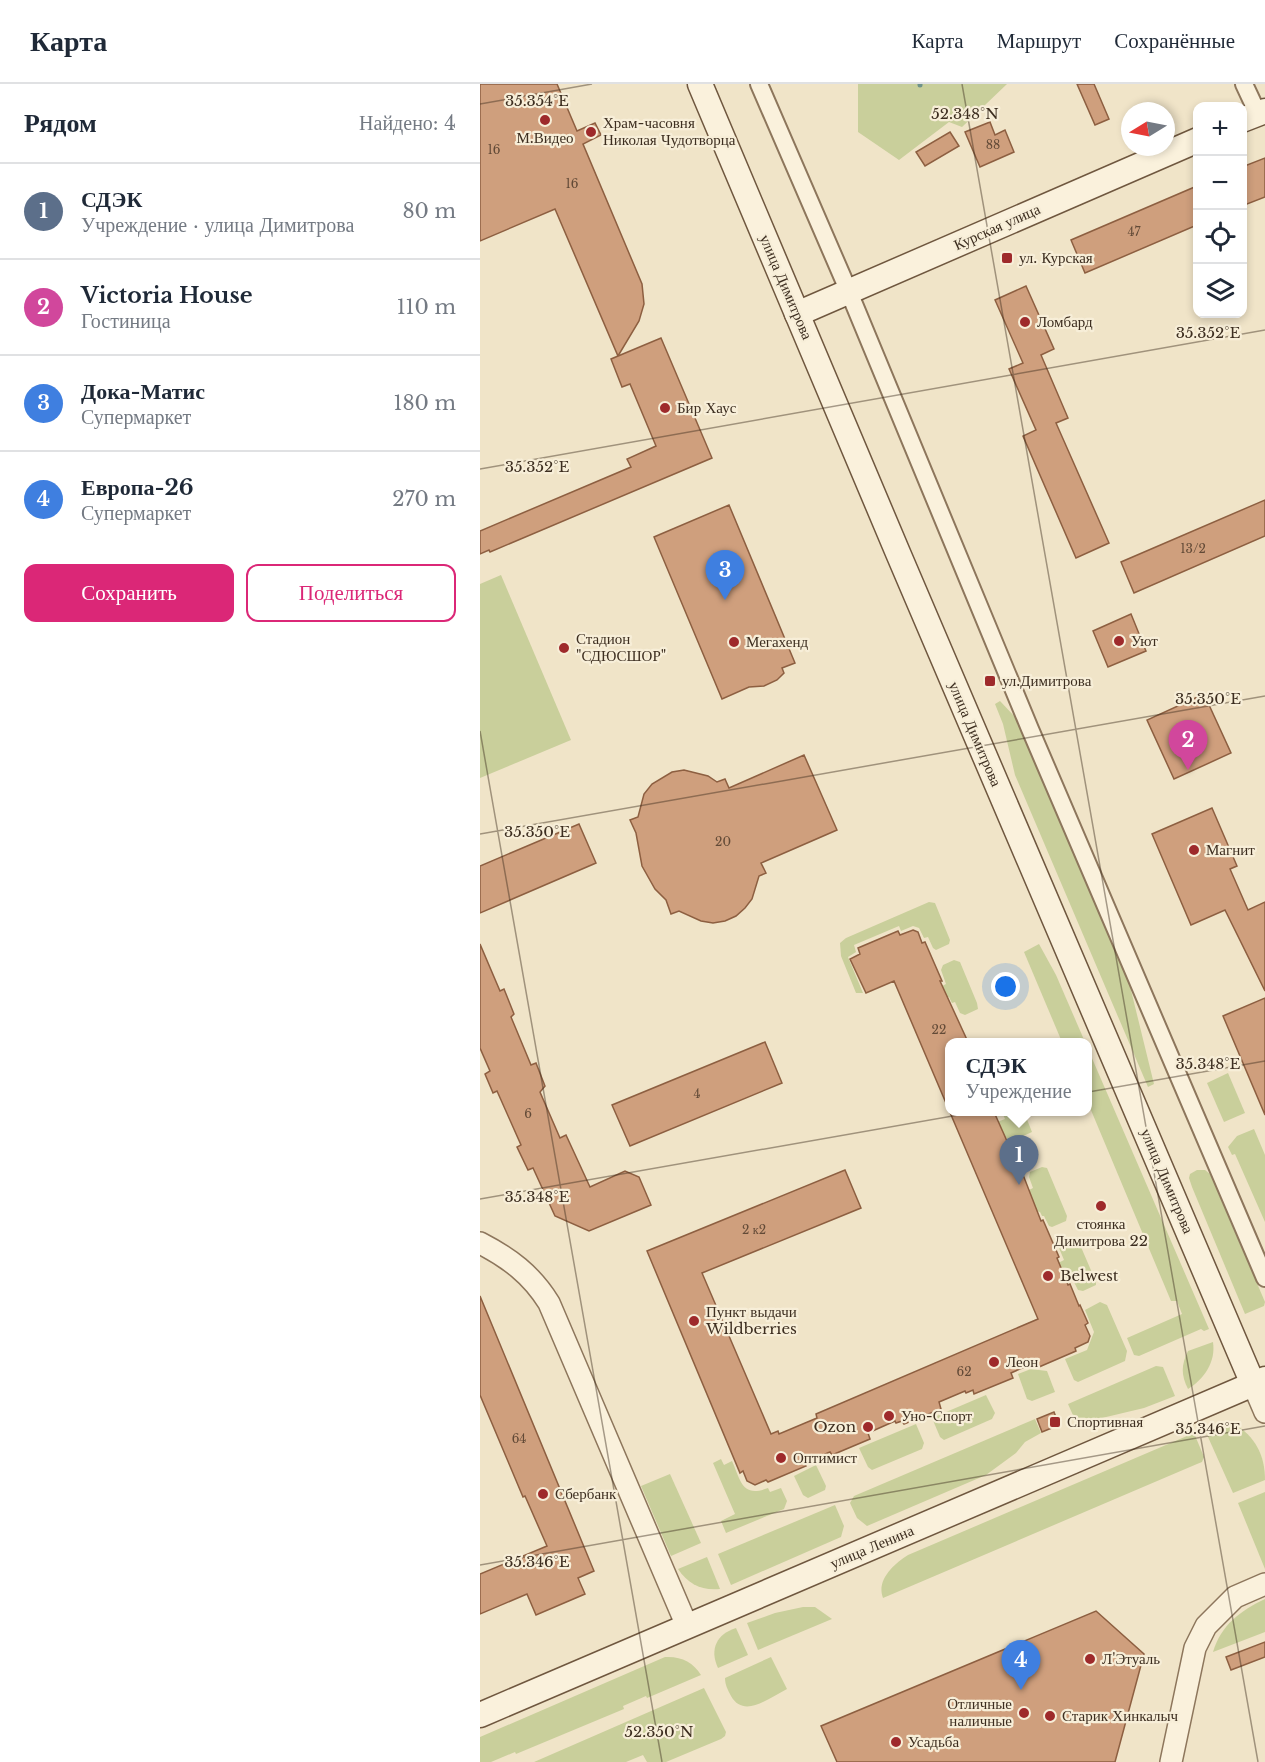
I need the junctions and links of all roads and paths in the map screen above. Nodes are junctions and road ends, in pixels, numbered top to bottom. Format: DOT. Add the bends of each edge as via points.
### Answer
graph roads {
  1 [pos="700,84"];
  2 [pos="759,84"];
  3 [pos="1244,84"];
  4 [pos="1255,115"];
  5 [pos="1193,142"];
  6 [pos="849,292"];
  7 [pos="797,314"];
  8 [pos="480,1243"];
  9 [pos="1265,1278"];
  10 [pos="1259,1381"];
  11 [pos="1265,1412"];
  12 [pos="1265,1584"];
  13 [pos="687,1626"];
  14 [pos="480,1715"];
  15 [pos="1171,1762"];
  1 -- 7 [label="main road, улица Димитрова"];
  2 -- 6 [label="street"];
  3 -- 4 [label="street"];
  5 -- 6 [label="main road, Курская улица"];
  6 -- 7 [label="main road, Курская улица"];
  6 -- 9 [label="street" via="1030,729"];
  7 -- 10 [label="main road, улица Димитрова"];
  8 -- 13 [label="street" via="524,1271 549,1303"];
  10 -- 11 [label="street"];
  10 -- 13 [label="main road, улица Ленина"];
  12 -- 15 [label="street" via="1235,1597 1206,1626 1195,1648"];
  13 -- 14 [label="main road, улица Ленина"];
}
